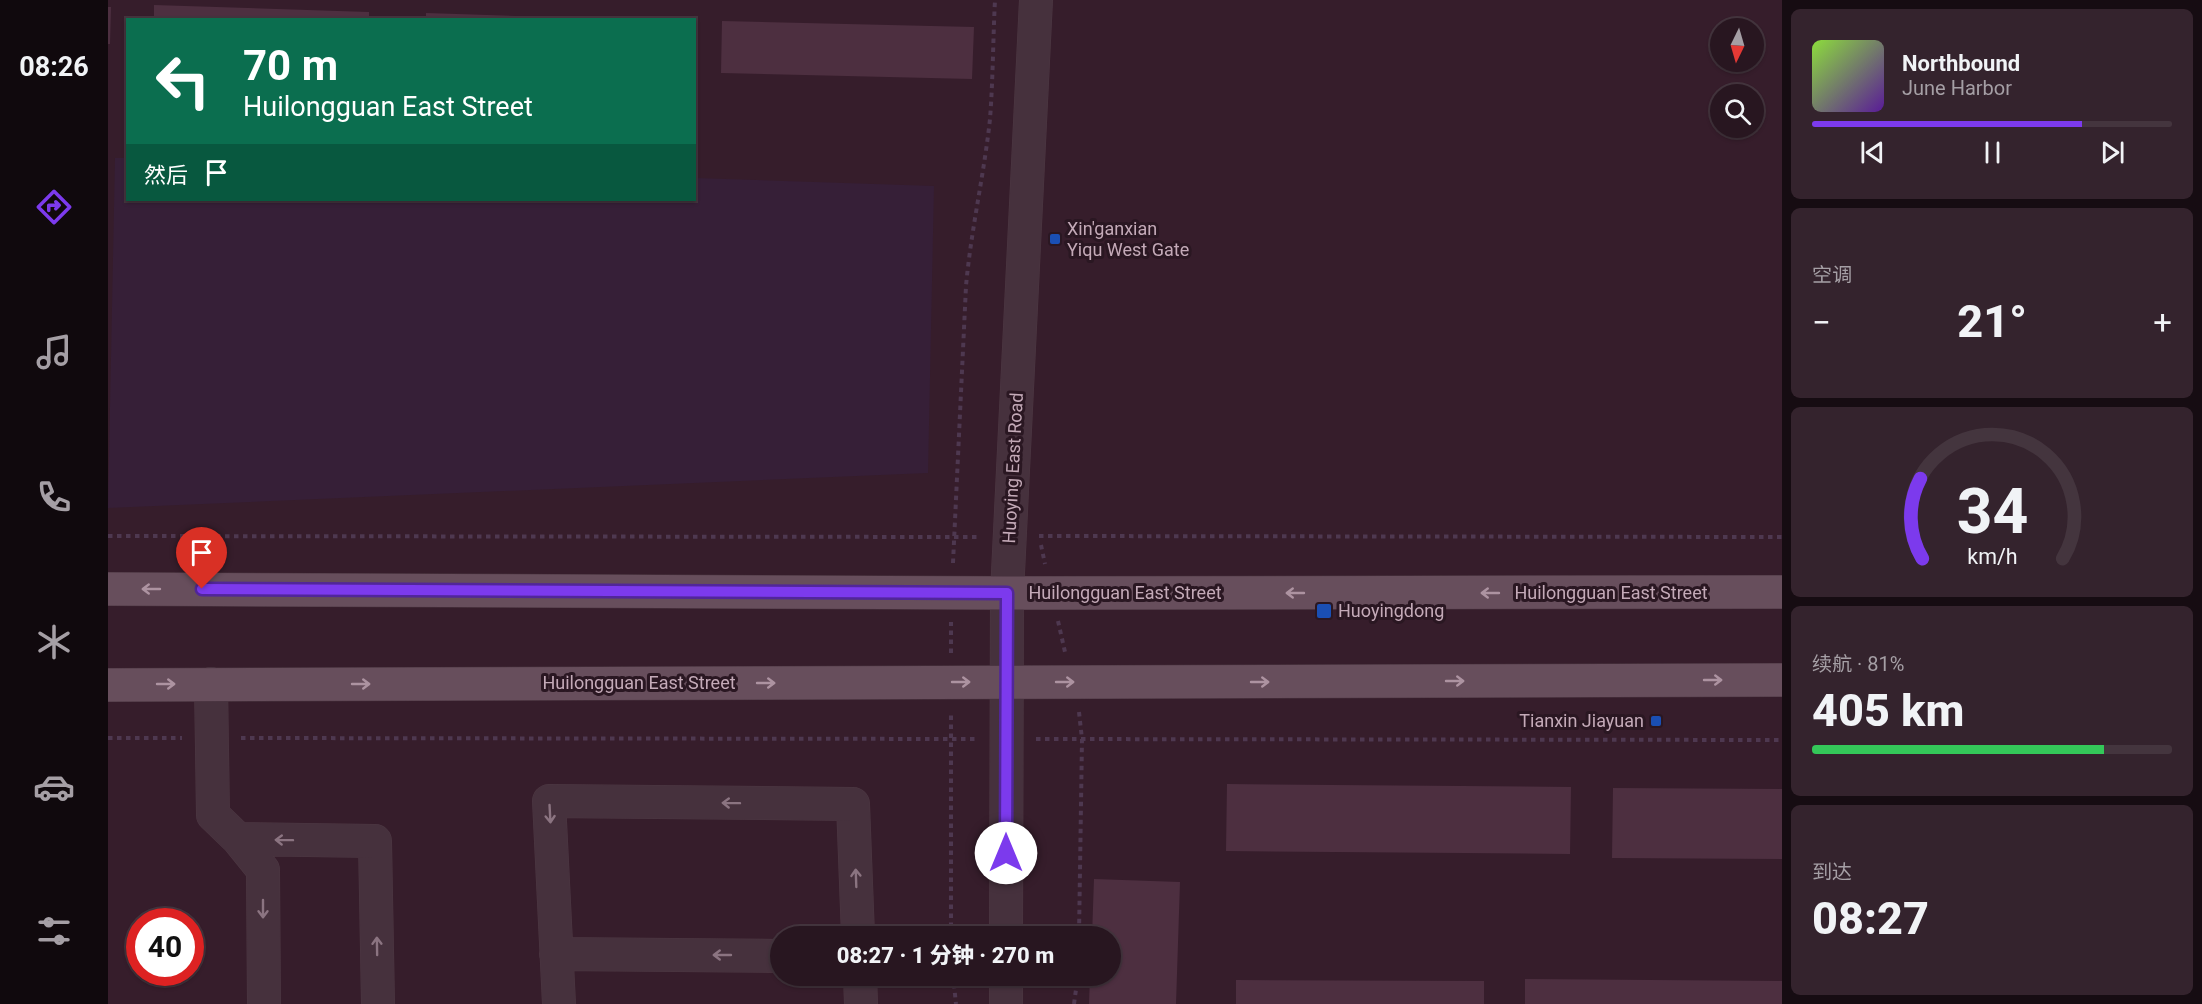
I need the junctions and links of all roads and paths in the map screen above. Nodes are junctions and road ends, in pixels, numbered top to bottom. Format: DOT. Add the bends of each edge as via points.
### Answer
graph roads {
  1 [pos="995,0"];
  2 [pos="1036,0"];
  3 [pos="1037,528"];
  4 [pos="108,536"];
  5 [pos="863,537"];
  6 [pos="1150,537"];
  7 [pos="1782,537"];
  8 [pos="108,589"];
  9 [pos="1782,592"];
  10 [pos="951,593"];
  11 [pos="1007,593"];
  12 [pos="1052,593"];
  13 [pos="1782,680"];
  14 [pos="951,682"];
  15 [pos="1007,682"];
  16 [pos="1071,682"];
  17 [pos="211,684"];
  18 [pos="108,685"];
  19 [pos="108,738"];
  20 [pos="211,738"];
  21 [pos="863,739"];
  22 [pos="1152,739"];
  23 [pos="1782,740"];
  24 [pos="238,839"];
  25 [pos="858,926"];
  26 [pos="951,926"];
  27 [pos="1006,926"];
  28 [pos="1079,926"];
  29 [pos="556,954"];
  30 [pos="770,956"];
  31 [pos="860,986"];
  32 [pos="954,986"];
  33 [pos="1006,986"];
  34 [pos="1076,986"];
  35 [pos="264,1004"];
  36 [pos="378,1004"];
  37 [pos="559,1004"];
  38 [pos="861,1004"];
  39 [pos="956,1004"];
  40 [pos="1006,1004"];
  41 [pos="1074,1004"];
  1 -- 10 [label="path" via="990,117 966,286"];
  2 -- 11 [label="street, Huoying East Road"];
  3 -- 12 [label="path"];
  4 -- 5 [label="path"];
  6 -- 7 [label="path"];
  10 -- 8 [label="main road, Huilongguan East Street, one-way"];
  9 -- 12 [label="main road, Huilongguan East Street, one-way"];
  10 -- 11 [label="main road, Huilongguan East Street"];
  10 -- 14 [label="path"];
  11 -- 12 [label="main road, Huilongguan East Street"];
  11 -- 15 [label="street, Huoying East Road"];
  12 -- 16 [label="path"];
  16 -- 13 [label="main road, Huilongguan East Street, one-way"];
  14 -- 15 [label="main road, Huilongguan East Street, one-way"];
  17 -- 14 [label="main road, Huilongguan East Street, one-way"];
  14 -- 26 [label="path"];
  15 -- 16 [label="main road, Huilongguan East Street, one-way"];
  15 -- 27 [label="street, Huoying East Road"];
  16 -- 28 [label="path" via="1082,739"];
  18 -- 17 [label="main road, Huilongguan East Street, one-way"];
  17 -- 20 [label="street"];
  19 -- 20 [label="path"];
  20 -- 21 [label="path"];
  20 -- 24 [label="street" via="213,815"];
  22 -- 23 [label="path"];
  24 -- 35 [label="street, one-way" via="263,870"];
  36 -- 24 [label="street, one-way" via="375,841"];
  25 -- 29 [label="street, one-way" via="853,804 549,801"];
  30 -- 29 [label="street, one-way"];
  29 -- 37 [label="street"];
  31 -- 38 [label="street"];
  32 -- 39 [label="path"];
  33 -- 40 [label="street"];
  34 -- 41 [label="path"];
}
